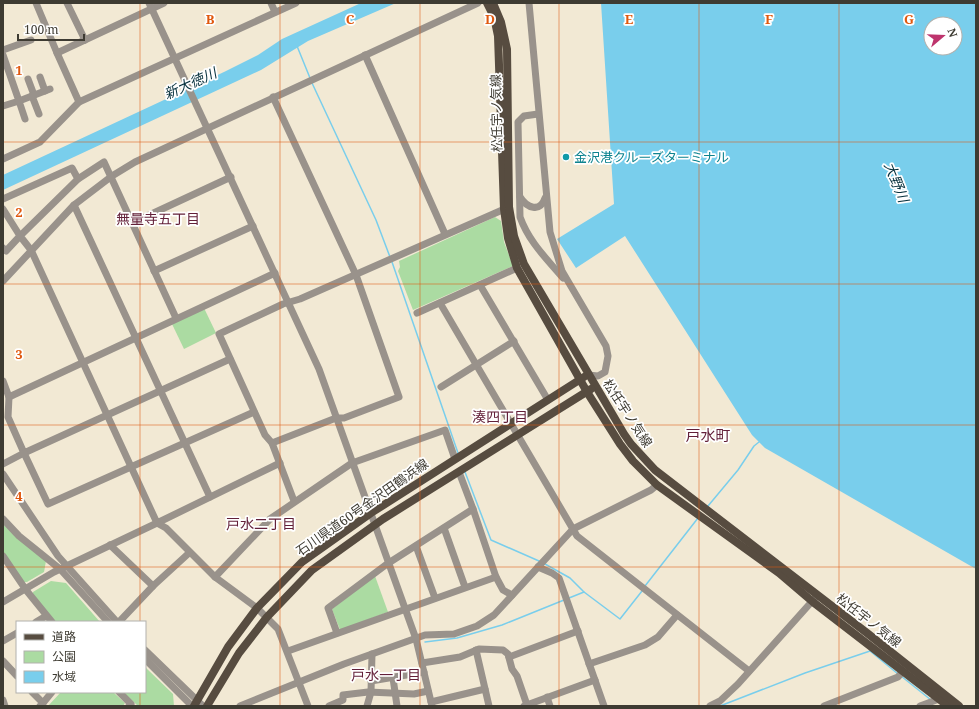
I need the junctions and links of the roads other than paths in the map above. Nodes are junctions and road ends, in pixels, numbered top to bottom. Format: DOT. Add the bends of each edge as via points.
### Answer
graph roads {
  1 [pos="67,3"];
  2 [pos="164,3"];
  3 [pos="271,3"];
  4 [pos="296,3"];
  5 [pos="478,3"];
  6 [pos="487,3"];
  7 [pos="493,3"];
  8 [pos="529,3"];
  9 [pos="39,4"];
  10 [pos="150,6"];
  11 [pos="275,12"];
  12 [pos="32,40"];
  13 [pos="85,40"];
  14 [pos="3,50"];
  15 [pos="57,52"];
  16 [pos="3,55"];
  17 [pos="365,55"];
  18 [pos="175,58"];
  19 [pos="40,77"];
  20 [pos="28,79"];
  21 [pos="33,96"];
  22 [pos="273,97"];
  23 [pos="19,101"];
  24 [pos="79,102"];
  25 [pos="3,106"];
  26 [pos="39,114"];
  27 [pos="538,114"];
  28 [pos="25,119"];
  29 [pos="208,128"];
  30 [pos="3,159"];
  31 [pos="112,176"];
  32 [pos="231,178"];
  33 [pos="78,179"];
  34 [pos="519,195"];
  35 [pos="546,196"];
  36 [pos="3,199"];
  37 [pos="74,205"];
  38 [pos="507,208"];
  39 [pos="3,209"];
  40 [pos="132,223"];
  41 [pos="252,226"];
  42 [pos="445,234"];
  43 [pos="20,236"];
  44 [pos="3,248"];
  45 [pos="31,250"];
  46 [pos="517,268"];
  47 [pos="154,271"];
  48 [pos="275,273"];
  49 [pos="356,275"];
  50 [pos="3,281"];
  51 [pos="480,285"];
  52 [pos="570,285"];
  53 [pos="440,303"];
  54 [pos="288,304"];
  55 [pos="417,313"];
  56 [pos="176,318"];
  57 [pos="135,338"];
  58 [pos="514,341"];
  59 [pos="230,359"];
  60 [pos="83,362"];
  61 [pos="476,365"];
  62 [pos="588,375"];
  63 [pos="598,376"];
  64 [pos="580,379"];
  65 [pos="3,381"];
  66 [pos="595,386"];
  67 [pos="441,387"];
  68 [pos="160,391"];
  69 [pos="587,392"];
  70 [pos="9,397"];
  71 [pos="548,400"];
  72 [pos="254,412"];
  73 [pos="108,416"];
  74 [pos="336,418"];
  75 [pos="510,424"];
  76 [pos="517,435"];
  77 [pos="272,442"];
  78 [pos="185,443"];
  79 [pos="24,453"];
  80 [pos="455,459"];
  81 [pos="280,463"];
  82 [pos="352,463"];
  83 [pos="3,464"];
  84 [pos="132,466"];
  85 [pos="459,472"];
  86 [pos="3,474"];
  87 [pos="657,485"];
  88 [pos="210,497"];
  89 [pos="294,502"];
  90 [pos="473,509"];
  91 [pos="371,513"];
  92 [pos="704,513"];
  93 [pos="3,519"];
  94 [pos="157,523"];
  95 [pos="375,525"];
  96 [pos="444,528"];
  97 [pos="573,529"];
  98 [pos="110,545"];
  99 [pos="416,546"];
  100 [pos="189,553"];
  101 [pos="3,556"];
  102 [pos="387,564"];
  103 [pos="538,567"];
  104 [pos="64,568"];
  105 [pos="215,577"];
  106 [pos="496,577"];
  107 [pos="153,586"];
  108 [pos="465,587"];
  109 [pos="26,590"];
  110 [pos="512,595"];
  111 [pos="435,598"];
  112 [pos="815,598"];
  113 [pos="3,602"];
  114 [pos="257,608"];
  115 [pos="404,609"];
  116 [pos="46,616"];
  117 [pos="677,616"];
  118 [pos="267,617"];
  119 [pos="38,621"];
  120 [pos="51,621"];
  121 [pos="107,621"];
  122 [pos="117,621"];
  123 [pos="119,621"];
  124 [pos="578,631"];
  125 [pos="337,633"];
  126 [pos="16,634"];
  127 [pos="416,639"];
  128 [pos="3,641"];
  129 [pos="476,650"];
  130 [pos="146,651"];
  131 [pos="288,651"];
  132 [pos="372,654"];
  133 [pos="509,657"];
  134 [pos="146,660"];
  135 [pos="422,663"];
  136 [pos="589,664"];
  137 [pos="4,665"];
  138 [pos="749,670"];
  139 [pos="424,672"];
  140 [pos="901,674"];
  141 [pos="16,675"];
  142 [pos="393,678"];
  143 [pos="594,680"];
  144 [pos="371,681"];
  145 [pos="300,682"];
  146 [pos="485,689"];
  147 [pos="428,691"];
  148 [pos="371,692"];
  149 [pos="33,693"];
  150 [pos="51,693"];
  151 [pos="120,693"];
  152 [pos="396,694"];
  153 [pos="547,697"];
  154 [pos="3,700"];
  155 [pos="934,700"];
  156 [pos="338,704"];
  157 [pos="432,704"];
  158 [pos="42,705"];
  159 [pos="196,705"];
  160 [pos="526,705"];
  161 [pos="5,706"];
  162 [pos="129,706"];
  163 [pos="207,706"];
  164 [pos="240,706"];
  165 [pos="308,706"];
  166 [pos="328,706"];
  167 [pos="368,706"];
  168 [pos="398,706"];
  169 [pos="489,706"];
  170 [pos="550,706"];
  171 [pos="604,706"];
  172 [pos="710,706"];
  173 [pos="824,706"];
  174 [pos="920,706"];
  175 [pos="948,706"];
  176 [pos="959,706"];
  1 -- 13 [label="street"];
  2 -- 10 [label="street"];
  3 -- 11 [label="street"];
  4 -- 11 [label="street"];
  5 -- 17 [label="street"];
  6 -- 38 [label="main road, 松任宇ノ気線" via="498,36 500,52"];
  7 -- 38 [label="main road, 松任宇ノ気線" via="501,22 507,49"];
  8 -- 27 [label="street"];
  9 -- 15 [label="street"];
  10 -- 13 [label="street"];
  10 -- 18 [label="street"];
  11 -- 18 [label="street"];
  12 -- 14 [label="street"];
  13 -- 15 [label="street"];
  15 -- 24 [label="street"];
  16 -- 23 [label="street"];
  17 -- 22 [label="street"];
  17 -- 42 [label="street"];
  18 -- 24 [label="street"];
  18 -- 29 [label="street"];
  19 -- 21 [label="street" via="48,90"];
  20 -- 21 [label="street"];
  21 -- 23 [label="street"];
  21 -- 26 [label="street"];
  22 -- 29 [label="street"];
  22 -- 49 [label="street"];
  23 -- 25 [label="street"];
  23 -- 28 [label="street"];
  24 -- 30 [label="street" via="40,142"];
  27 -- 34 [label="street" via="524,116 518,122"];
  27 -- 35 [label="street"];
  29 -- 31 [label="street"];
  29 -- 32 [label="street"];
  31 -- 33 [label="street" via="104,162"];
  31 -- 37 [label="street"];
  31 -- 40 [label="street"];
  32 -- 40 [label="street"];
  32 -- 41 [label="street"];
  33 -- 36 [label="street" via="72,168"];
  33 -- 43 [label="street"];
  34 -- 35 [label="street" via="525,205 532,208 544,203"];
  34 -- 52 [label="street" via="520,217 528,236 537,250"];
  35 -- 52 [label="street" via="554,248"];
  37 -- 45 [label="street"];
  37 -- 57 [label="street"];
  38 -- 42 [label="street"];
  38 -- 46 [label="main road, 松任宇ノ気線" via="508,238"];
  38 -- 62 [label="main road, 松任宇ノ気線" via="524,264"];
  39 -- 43 [label="street"];
  40 -- 47 [label="street"];
  41 -- 47 [label="street"];
  41 -- 48 [label="street"];
  42 -- 49 [label="street"];
  43 -- 44 [label="street" via="6,251"];
  43 -- 45 [label="street"];
  45 -- 50 [label="street"];
  45 -- 60 [label="street"];
  46 -- 51 [label="street"];
  46 -- 64 [label="main road, 松任宇ノ気線"];
  47 -- 56 [label="street"];
  48 -- 54 [label="street"];
  48 -- 56 [label="street"];
  49 -- 54 [label="street"];
  49 -- 74 [label="street" via="399,397 344,418"];
  51 -- 53 [label="street"];
  51 -- 58 [label="street"];
  52 -- 63 [label="street" via="606,346 608,356 605,372"];
  53 -- 55 [label="street"];
  53 -- 61 [label="street"];
  54 -- 59 [label="street" via="219,334"];
  54 -- 74 [label="street" via="319,369"];
  56 -- 57 [label="street"];
  57 -- 60 [label="street"];
  57 -- 68 [label="street"];
  58 -- 61 [label="street"];
  58 -- 71 [label="street"];
  59 -- 68 [label="street"];
  59 -- 72 [label="street"];
  60 -- 70 [label="street"];
  60 -- 73 [label="street"];
  61 -- 67 [label="street"];
  61 -- 75 [label="street"];
  62 -- 63 [label="street"];
  62 -- 64 [label="main road, 石川県道60号金沢田鶴浜線"];
  62 -- 66 [label="main road, 松任宇ノ気線"];
  63 -- 66 [label="street"];
  64 -- 69 [label="main road, 松任宇ノ気線"];
  64 -- 71 [label="main road, 石川県道60号金沢田鶴浜線"];
  65 -- 70 [label="street"];
  66 -- 69 [label="main road, 石川県道60号金沢田鶴浜線"];
  66 -- 92 [label="main road, 松任宇ノ気線" via="645,461"];
  68 -- 73 [label="street"];
  68 -- 78 [label="street"];
  69 -- 76 [label="main road, 石川県道60号金沢田鶴浜線"];
  69 -- 87 [label="main road, 松任宇ノ気線" via="620,444"];
  70 -- 79 [label="street" via="8,417"];
  71 -- 75 [label="main road, 石川県道60号金沢田鶴浜線"];
  72 -- 77 [label="street" via="265,435"];
  72 -- 78 [label="street"];
  73 -- 79 [label="street"];
  73 -- 84 [label="street"];
  74 -- 77 [label="street"];
  74 -- 82 [label="street"];
  75 -- 76 [label="street"];
  75 -- 80 [label="main road, 石川県道60号金沢田鶴浜線"];
  76 -- 85 [label="main road, 石川県道60号金沢田鶴浜線"];
  76 -- 97 [label="street"];
  77 -- 81 [label="street"];
  78 -- 84 [label="street"];
  78 -- 88 [label="street"];
  79 -- 83 [label="street"];
  79 -- 84 [label="street" via="48,504"];
  80 -- 82 [label="street" via="445,430"];
  80 -- 91 [label="main road, 石川県道60号金沢田鶴浜線"];
  81 -- 88 [label="street"];
  81 -- 89 [label="street"];
  82 -- 89 [label="street"];
  82 -- 91 [label="street"];
  84 -- 94 [label="street"];
  85 -- 90 [label="street"];
  85 -- 95 [label="main road, 石川県道60号金沢田鶴浜線"];
  86 -- 104 [label="street"];
  87 -- 92 [label="main road, 松任宇ノ気線"];
  87 -- 97 [label="street"];
  88 -- 94 [label="street"];
  89 -- 105 [label="street" via="270,519"];
  90 -- 96 [label="street"];
  90 -- 106 [label="street"];
  91 -- 95 [label="street"];
  91 -- 114 [label="main road, 石川県道60号金沢田鶴浜線" via="302,562"];
  92 -- 112 [label="main road, 松任宇ノ気線" via="779,573"];
  93 -- 104 [label="street" via="19,536"];
  94 -- 98 [label="street"];
  94 -- 100 [label="street" via="166,528"];
  95 -- 102 [label="street"];
  95 -- 118 [label="main road, 石川県道60号金沢田鶴浜線" via="312,570"];
  96 -- 99 [label="street"];
  96 -- 108 [label="street"];
  97 -- 103 [label="street"];
  97 -- 117 [label="street" via="577,536"];
  98 -- 104 [label="street"];
  98 -- 107 [label="street"];
  99 -- 102 [label="street"];
  99 -- 111 [label="street"];
  100 -- 105 [label="street"];
  100 -- 107 [label="street"];
  101 -- 109 [label="street"];
  102 -- 115 [label="street"];
  102 -- 125 [label="street" via="328,608"];
  103 -- 110 [label="street"];
  103 -- 124 [label="street" via="559,578"];
  104 -- 109 [label="street"];
  104 -- 121 [label="street"];
  104 -- 122 [label="street"];
  105 -- 114 [label="street"];
  106 -- 108 [label="street"];
  106 -- 110 [label="street" via="503,590"];
  107 -- 123 [label="street"];
  108 -- 111 [label="street"];
  109 -- 113 [label="street"];
  109 -- 116 [label="street"];
  110 -- 127 [label="street" via="494,615 477,626 454,634 425,635"];
  111 -- 115 [label="street"];
  112 -- 138 [label="street"];
  112 -- 140 [label="main road, 松任宇ノ気線"];
  112 -- 176 [label="main road, 松任宇ノ気線"];
  114 -- 118 [label="street"];
  114 -- 159 [label="main road, 石川県道60号金沢田鶴浜線" via="228,647"];
  115 -- 125 [label="street"];
  115 -- 127 [label="street"];
  116 -- 119 [label="street"];
  116 -- 120 [label="street"];
  117 -- 136 [label="street" via="658,637"];
  117 -- 138 [label="street"];
  118 -- 131 [label="street" via="278,629"];
  118 -- 163 [label="main road, 石川県道60号金沢田鶴浜線" via="239,652"];
  124 -- 133 [label="street"];
  124 -- 136 [label="street"];
  125 -- 131 [label="street"];
  126 -- 128 [label="street"];
  127 -- 132 [label="street"];
  127 -- 135 [label="street"];
  129 -- 133 [label="street" via="503,650"];
  129 -- 135 [label="street" via="460,657"];
  129 -- 146 [label="street"];
  130 -- 159 [label="street"];
  131 -- 145 [label="street"];
  132 -- 144 [label="street"];
  132 -- 145 [label="street"];
  133 -- 160 [label="street"];
  134 -- 159 [label="street"];
  135 -- 139 [label="street"];
  136 -- 143 [label="street"];
  137 -- 141 [label="street"];
  138 -- 172 [label="street" via="720,701"];
  139 -- 142 [label="street"];
  139 -- 147 [label="street"];
  140 -- 155 [label="main road, 松任宇ノ気線"];
  140 -- 173 [label="street"];
  142 -- 144 [label="street"];
  142 -- 152 [label="street"];
  143 -- 153 [label="street"];
  143 -- 171 [label="street"];
  144 -- 148 [label="street"];
  145 -- 164 [label="street"];
  145 -- 165 [label="street"];
  146 -- 157 [label="street"];
  146 -- 169 [label="street"];
  147 -- 152 [label="street"];
  147 -- 157 [label="street"];
  148 -- 152 [label="street"];
  148 -- 156 [label="street" via="343,695 343,700"];
  148 -- 167 [label="street"];
  149 -- 158 [label="street"];
  150 -- 158 [label="street"];
  151 -- 162 [label="street" via="131,704"];
  152 -- 168 [label="street"];
  153 -- 160 [label="street"];
  153 -- 170 [label="street"];
  154 -- 161 [label="street"];
  155 -- 174 [label="street"];
  155 -- 175 [label="main road, 松任宇ノ気線"];
  156 -- 166 [label="street"];
}
